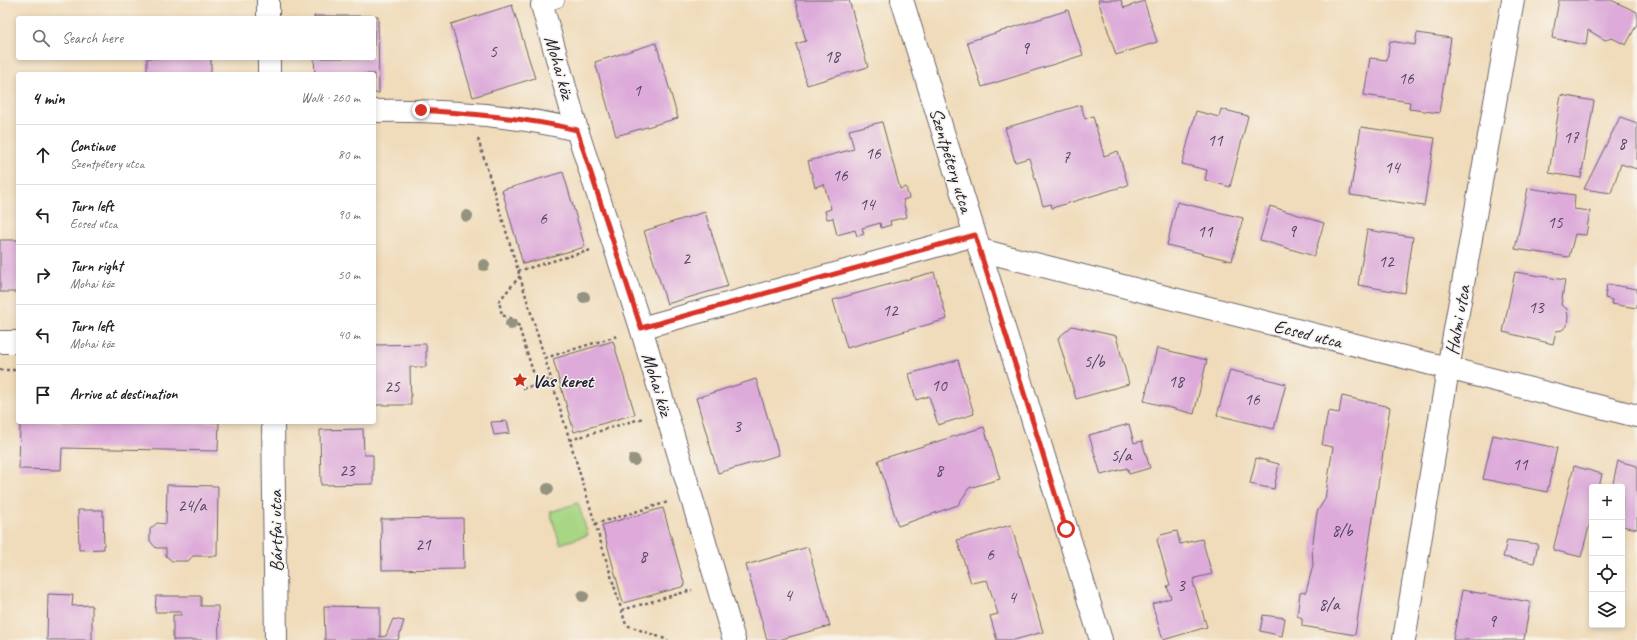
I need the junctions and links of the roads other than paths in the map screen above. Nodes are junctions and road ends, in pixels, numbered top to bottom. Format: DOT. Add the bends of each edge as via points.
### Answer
graph roads {
  1 [pos="268,0"];
  2 [pos="902,0"];
  3 [pos="1513,0"];
  4 [pos="550,2"];
  5 [pos="268,16"];
  6 [pos="269,60"];
  7 [pos="269,72"];
  8 [pos="376,111"];
  9 [pos="577,130"];
  10 [pos="978,242"];
  11 [pos="641,328"];
  12 [pos="0,342"];
  13 [pos="16,342"];
  14 [pos="1448,369"];
  15 [pos="1637,416"];
  16 [pos="273,424"];
  17 [pos="276,640"];
  18 [pos="734,640"];
  19 [pos="1101,640"];
  20 [pos="1404,640"];
  1 -- 5 [label="street"];
  2 -- 10 [label="street, Szentpétery utca"];
  3 -- 14 [label="street, Halmi utca"];
  4 -- 9 [label="street, Mohai köz"];
  6 -- 7 [label="street"];
  8 -- 9 [label="street, Mohai köz" via="421,110 470,114 550,123"];
  9 -- 11 [label="street, Mohai köz"];
  10 -- 11 [label="street, Ecsed utca"];
  10 -- 14 [label="street, Ecsed utca"];
  10 -- 19 [label="street, Szentpétery utca"];
  11 -- 18 [label="street, Mohai köz"];
  12 -- 13 [label="street"];
  14 -- 15 [label="street, Ecsed utca"];
  14 -- 20 [label="street, Halmi utca"];
  16 -- 17 [label="street, Bártfai utca"];
}
